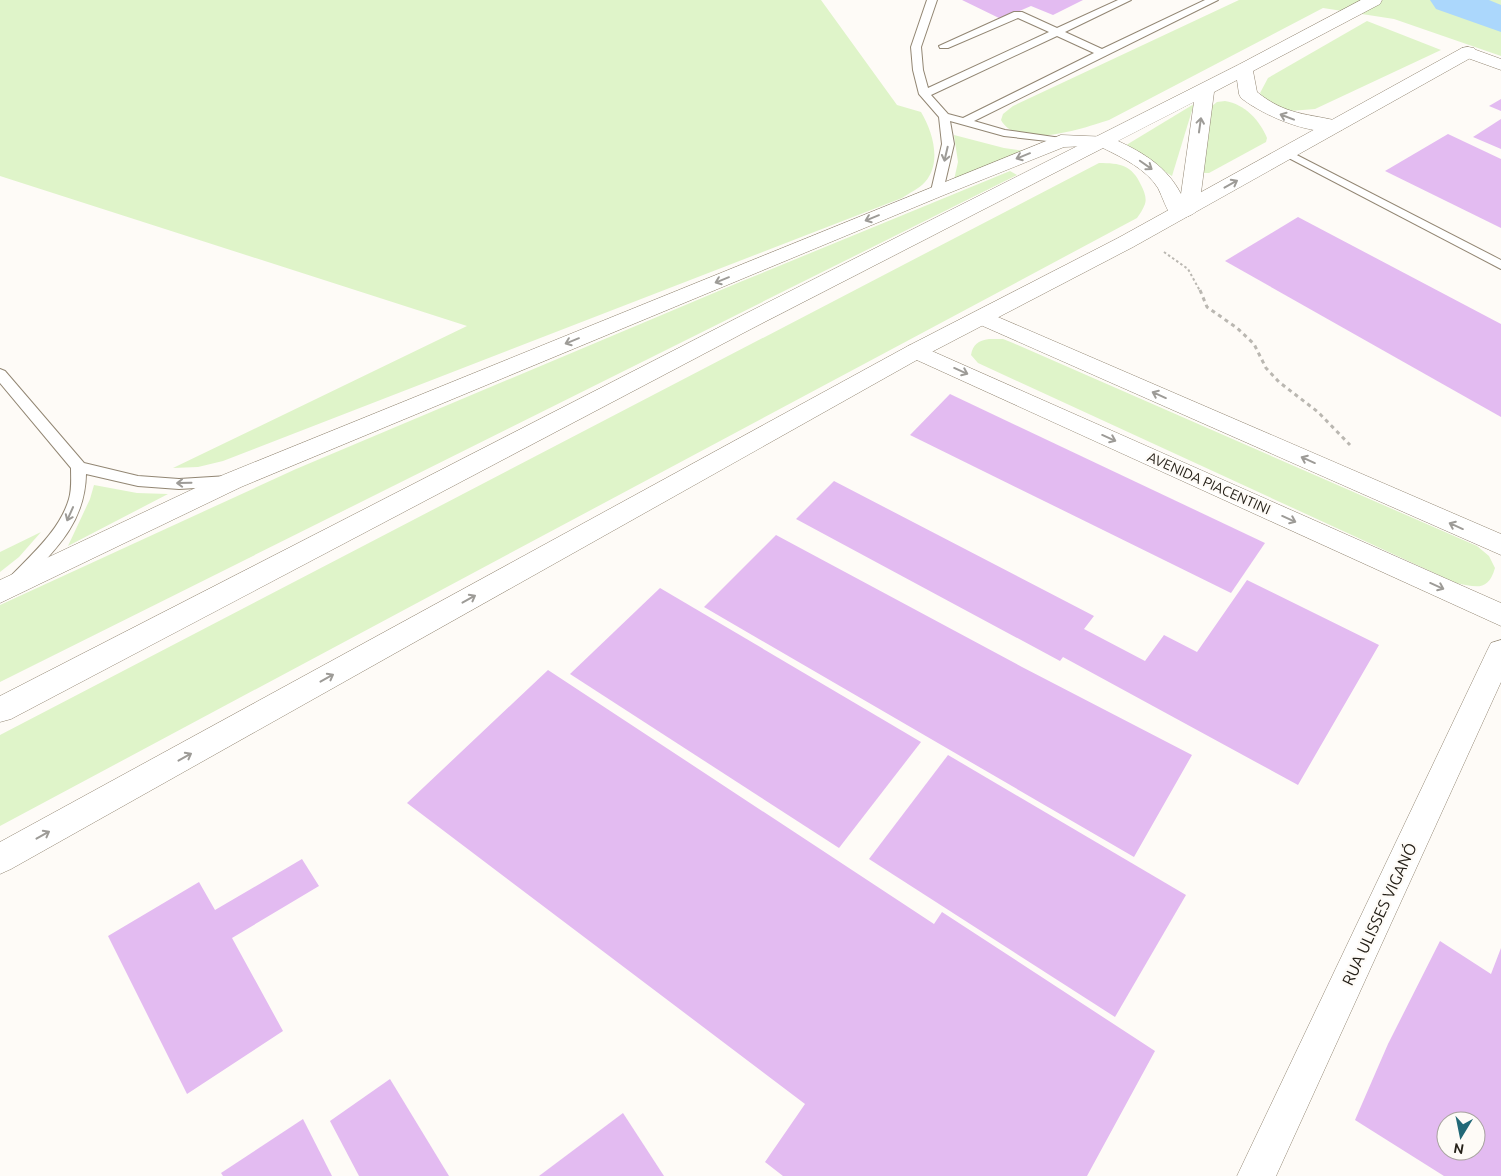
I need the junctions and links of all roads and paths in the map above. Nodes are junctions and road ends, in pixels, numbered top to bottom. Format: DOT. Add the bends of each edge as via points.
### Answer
graph roads {
  1 [pos="932,0"];
  2 [pos="1126,0"];
  3 [pos="1213,0"];
  4 [pos="1374,0"];
  5 [pos="1059,32"];
  6 [pos="944,46"];
  7 [pos="1102,53"];
  8 [pos="1501,64"];
  9 [pos="1244,69"];
  10 [pos="1205,89"];
  11 [pos="924,94"];
  12 [pos="944,116"];
  13 [pos="964,122"];
  14 [pos="1335,126"];
  15 [pos="1061,141"];
  16 [pos="1104,141"];
  17 [pos="1287,153"];
  18 [pos="938,191"];
  19 [pos="1184,211"];
  20 [pos="1159,250"];
  21 [pos="1501,265"];
  22 [pos="984,318"];
  23 [pos="916,351"];
  24 [pos="0,374"];
  25 [pos="1356,451"];
  26 [pos="79,467"];
  27 [pos="232,481"];
  28 [pos="1501,545"];
  29 [pos="6,589"];
  30 [pos="1501,616"];
  31 [pos="1501,651"];
  32 [pos="0,710"];
  33 [pos="0,859"];
  34 [pos="1261,1174"];
  1 -- 11 [label="lane" via="916,47"];
  2 -- 5 [label="lane"];
  3 -- 7 [label="lane"];
  4 -- 9 [label="main road"];
  5 -- 6 [label="lane" via="1018,14"];
  5 -- 7 [label="lane"];
  5 -- 11 [label="lane"];
  7 -- 13 [label="lane"];
  8 -- 14 [label="main road" via="1468,52"];
  9 -- 10 [label="main road"];
  14 -- 9 [label="main road, one-way" via="1292,120 1263,107 1248,94"];
  10 -- 16 [label="main road"];
  19 -- 10 [label="main road, one-way"];
  11 -- 12 [label="lane"];
  12 -- 13 [label="lane"];
  12 -- 18 [label="lane, one-way" via="948,144"];
  13 -- 15 [label="lane" via="1004,133"];
  14 -- 17 [label="main road"];
  15 -- 16 [label="main road"];
  15 -- 18 [label="main road, one-way"];
  16 -- 19 [label="main road, one-way" via="1152,168"];
  16 -- 32 [label="main road"];
  19 -- 17 [label="main road, one-way"];
  17 -- 21 [label="lane"];
  18 -- 27 [label="main road, one-way"];
  19 -- 22 [label="main road"];
  20 -- 25 [label="path" via="1188,269 1208,307 1254,344 1266,368 1279,382 1318,412"];
  22 -- 23 [label="main road"];
  28 -- 22 [label="main road, one-way"];
  23 -- 30 [label="main road, AVENIDA PIACENTINI, one-way"];
  33 -- 23 [label="main road, one-way"];
  24 -- 26 [label="lane"];
  27 -- 26 [label="lane, one-way" via="180,484 138,481"];
  26 -- 29 [label="lane, one-way" via="77,500 67,523"];
  27 -- 29 [label="main road"];
  31 -- 34 [label="main road, RUA ULISSES VIGANÓ"];
}
